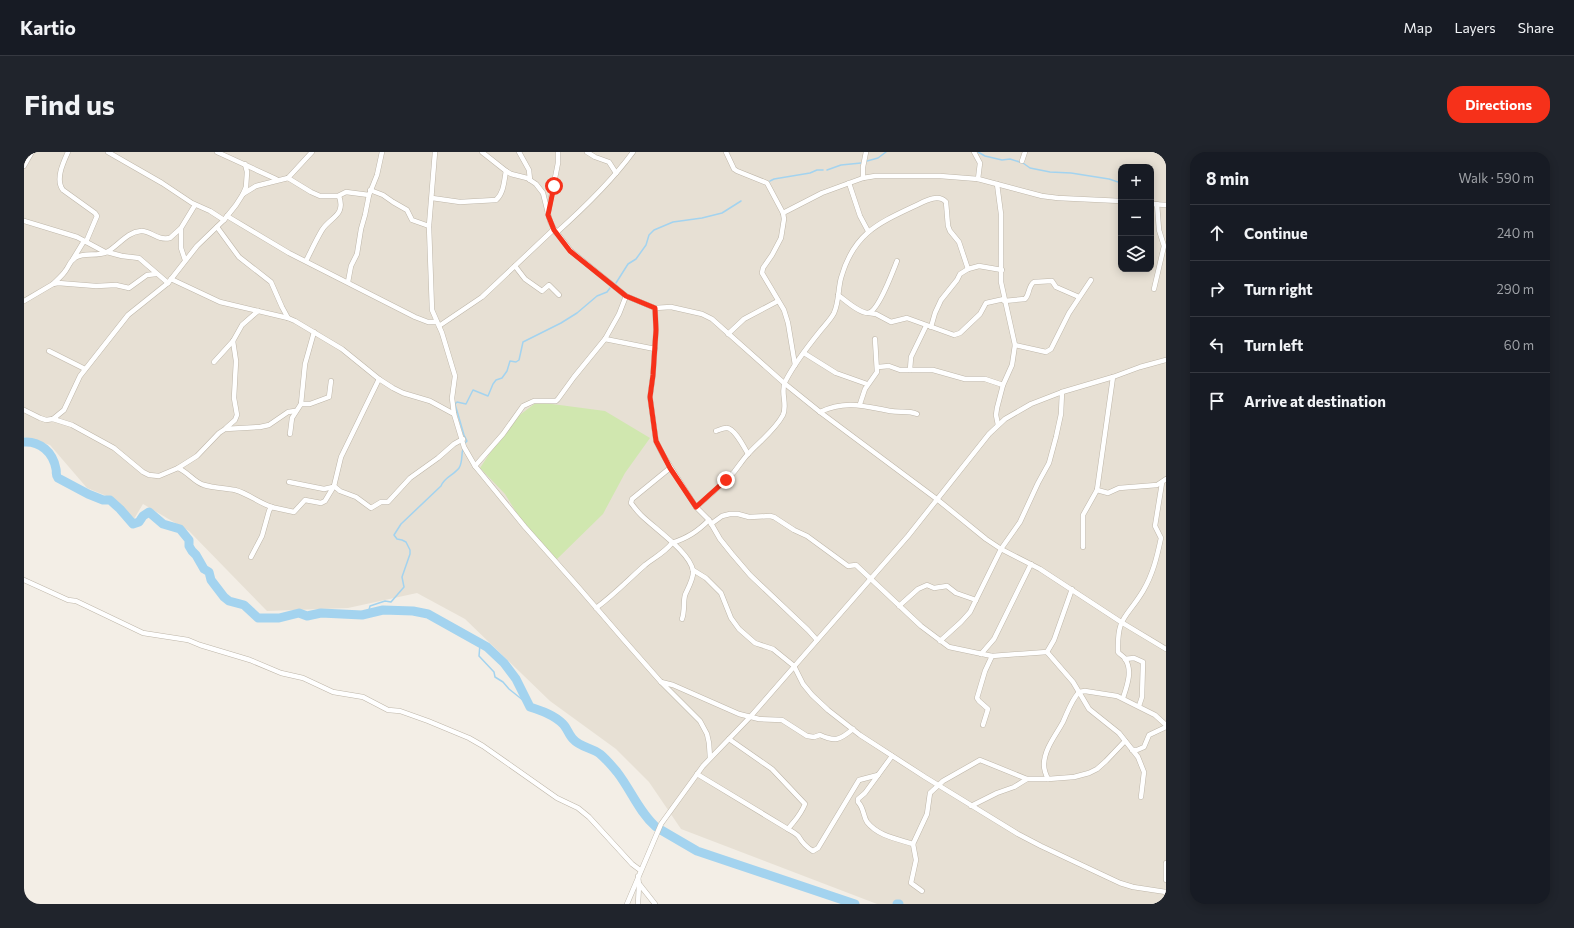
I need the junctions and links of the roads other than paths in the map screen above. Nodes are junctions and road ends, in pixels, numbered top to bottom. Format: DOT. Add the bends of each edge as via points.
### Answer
graph roads {
  1 [pos="32,152"];
  2 [pos="68,152"];
  3 [pos="108,152"];
  4 [pos="217,152"];
  5 [pos="312,152"];
  6 [pos="382,152"];
  7 [pos="435,152"];
  8 [pos="482,152"];
  9 [pos="519,152"];
  10 [pos="558,152"];
  11 [pos="587,152"];
  12 [pos="632,152"];
  13 [pos="726,152"];
  14 [pos="866,152"];
  15 [pos="974,152"];
  16 [pos="1025,152"];
  17 [pos="118,154"];
  18 [pos="1022,161"];
  19 [pos="245,164"];
  20 [pos="24,166"];
  21 [pos="506,171"];
  22 [pos="616,173"];
  23 [pos="288,178"];
  24 [pos="863,178"];
  25 [pos="978,179"];
  26 [pos="278,180"];
  27 [pos="530,180"];
  28 [pos="850,183"];
  29 [pos="997,184"];
  30 [pos="369,193"];
  31 [pos="243,194"];
  32 [pos="340,196"];
  33 [pos="432,198"];
  34 [pos="1118,202"];
  35 [pos="1157,204"];
  36 [pos="195,205"];
  37 [pos="1166,205"];
  38 [pos="784,213"];
  39 [pos="548,215"];
  40 [pos="227,216"];
  41 [pos="224,220"];
  42 [pos="24,221"];
  43 [pos="429,226"];
  44 [pos="217,227"];
  45 [pos="181,228"];
  46 [pos="555,231"];
  47 [pos="868,231"];
  48 [pos="85,241"];
  49 [pos="106,252"];
  50 [pos="72,260"];
  51 [pos="185,260"];
  52 [pos="897,261"];
  53 [pos="306,262"];
  54 [pos="515,266"];
  55 [pos="968,269"];
  56 [pos="1002,270"];
  57 [pos="156,274"];
  58 [pos="1091,280"];
  59 [pos="170,281"];
  60 [pos="348,282"];
  61 [pos="53,284"];
  62 [pos="1154,289"];
  63 [pos="559,295"];
  64 [pos="838,295"];
  65 [pos="626,296"];
  66 [pos="1079,297"];
  67 [pos="778,300"];
  68 [pos="1004,300"];
  69 [pos="24,301"];
  70 [pos="655,308"];
  71 [pos="258,311"];
  72 [pos="869,313"];
  73 [pos="288,318"];
  74 [pos="437,324"];
  75 [pos="928,327"];
  76 [pos="314,332"];
  77 [pos="728,334"];
  78 [pos="605,339"];
  79 [pos="875,339"];
  80 [pos="233,341"];
  81 [pos="1015,345"];
  82 [pos="655,348"];
  83 [pos="49,351"];
  84 [pos="804,354"];
  85 [pos="1166,360"];
  86 [pos="214,362"];
  87 [pos="795,365"];
  88 [pos="878,367"];
  89 [pos="85,369"];
  90 [pos="910,370"];
  91 [pos="1113,377"];
  92 [pos="379,379"];
  93 [pos="331,381"];
  94 [pos="784,383"];
  95 [pos="868,384"];
  96 [pos="1003,385"];
  97 [pos="1062,392"];
  98 [pos="301,404"];
  99 [pos="860,404"];
  100 [pos="295,411"];
  101 [pos="25,412"];
  102 [pos="820,412"];
  103 [pos="454,414"];
  104 [pos="918,414"];
  105 [pos="53,420"];
  106 [pos="998,425"];
  107 [pos="225,429"];
  108 [pos="716,431"];
  109 [pos="290,434"];
  110 [pos="463,439"];
  111 [pos="748,454"];
  112 [pos="475,466"];
  113 [pos="178,468"];
  114 [pos="670,468"];
  115 [pos="1166,478"];
  116 [pos="289,482"];
  117 [pos="1162,483"];
  118 [pos="334,486"];
  119 [pos="1097,490"];
  120 [pos="938,500"];
  121 [pos="273,507"];
  122 [pos="696,507"];
  123 [pos="710,522"];
  124 [pos="672,543"];
  125 [pos="1083,547"];
  126 [pos="1002,549"];
  127 [pos="251,557"];
  128 [pos="1031,564"];
  129 [pos="693,570"];
  130 [pos="871,578"];
  131 [pos="24,580"];
  132 [pos="1072,589"];
  133 [pos="976,600"];
  134 [pos="899,606"];
  135 [pos="596,608"];
  136 [pos="682,619"];
  137 [pos="1121,622"];
  138 [pos="817,640"];
  139 [pos="940,641"];
  140 [pos="1166,649"];
  141 [pos="1047,652"];
  142 [pos="981,654"];
  143 [pos="992,656"];
  144 [pos="1126,659"];
  145 [pos="794,666"];
  146 [pos="661,682"];
  147 [pos="1079,692"];
  148 [pos="1124,698"];
  149 [pos="1139,706"];
  150 [pos="751,716"];
  151 [pos="983,724"];
  152 [pos="1166,726"];
  153 [pos="853,729"];
  154 [pos="729,739"];
  155 [pos="1125,741"];
  156 [pos="1132,750"];
  157 [pos="892,756"];
  158 [pos="710,758"];
  159 [pos="697,774"];
  160 [pos="878,775"];
  161 [pos="1027,779"];
  162 [pos="1048,779"];
  163 [pos="938,785"];
  164 [pos="1141,797"];
  165 [pos="971,806"];
  166 [pos="788,829"];
  167 [pos="913,844"];
  168 [pos="1166,863"];
  169 [pos="640,870"];
  170 [pos="638,875"];
  171 [pos="1166,880"];
  172 [pos="639,885"];
  173 [pos="922,891"];
  174 [pos="1166,892"];
  175 [pos="627,904"];
  176 [pos="638,904"];
  177 [pos="655,904"];
  1 -- 20 [label="street"];
  2 -- 48 [label="street" via="59,177 60,186 97,216"];
  3 -- 17 [label="street"];
  4 -- 19 [label="street"];
  5 -- 23 [label="street"];
  6 -- 30 [label="street" via="377,175"];
  7 -- 33 [label="street"];
  8 -- 21 [label="street"];
  9 -- 27 [label="street" via="529,170"];
  10 -- 39 [label="street"];
  11 -- 22 [label="street" via="609,162"];
  12 -- 22 [label="street"];
  13 -- 38 [label="street" via="737,171 767,183"];
  14 -- 24 [label="street"];
  15 -- 25 [label="street" via="980,163"];
  16 -- 18 [label="street"];
  17 -- 36 [label="street"];
  19 -- 26 [label="street"];
  19 -- 31 [label="street" via="247,180"];
  21 -- 27 [label="street"];
  21 -- 33 [label="street" via="502,192 496,200 460,202"];
  22 -- 46 [label="street" via="583,209"];
  23 -- 26 [label="street"];
  23 -- 32 [label="street" via="320,196"];
  24 -- 25 [label="street" via="933,176"];
  24 -- 28 [label="street"];
  25 -- 29 [label="street"];
  26 -- 31 [label="street" via="256,186"];
  27 -- 39 [label="street" via="540,188"];
  28 -- 38 [label="street" via="822,193"];
  28 -- 47 [label="street" via="860,216"];
  29 -- 34 [label="street" via="1042,196"];
  29 -- 56 [label="street" via="1001,214"];
  30 -- 32 [label="street" via="346,192"];
  30 -- 43 [label="street" via="383,195 407,210 412,220"];
  30 -- 60 [label="street" via="357,254 351,266"];
  31 -- 40 [label="street"];
  32 -- 53 [label="street" via="341,204 337,215 322,230"];
  33 -- 43 [label="street"];
  35 -- 37 [label="street"];
  35 -- 62 [label="street" via="1159,230 1164,246"];
  36 -- 41 [label="street"];
  36 -- 45 [label="street"];
  38 -- 67 [label="street" via="781,238 762,273"];
  39 -- 46 [label="street"];
  40 -- 41 [label="street"];
  40 -- 53 [label="street"];
  41 -- 44 [label="street"];
  42 -- 48 [label="street"];
  43 -- 74 [label="street" via="432,310"];
  44 -- 51 [label="street"];
  44 -- 73 [label="street" via="239,257 271,282"];
  45 -- 49 [label="street" via="167,239 158,238 144,231 134,233"];
  45 -- 51 [label="street" via="181,248"];
  46 -- 54 [label="street"];
  46 -- 65 [label="street" via="577,257"];
  47 -- 55 [label="street" via="929,199 943,199 946,202 948,226 959,242"];
  47 -- 64 [label="street" via="853,248 841,278"];
  48 -- 49 [label="street"];
  48 -- 50 [label="street"];
  49 -- 50 [label="street"];
  49 -- 57 [label="street" via="139,258"];
  50 -- 61 [label="street" via="66,271"];
  51 -- 59 [label="street"];
  52 -- 72 [label="street" via="881,297"];
  53 -- 60 [label="street"];
  54 -- 63 [label="street" via="525,278 542,291 549,285"];
  54 -- 74 [label="street" via="482,297"];
  55 -- 56 [label="street" via="979,266"];
  55 -- 75 [label="street" via="960,274 941,300"];
  56 -- 68 [label="street"];
  57 -- 59 [label="street"];
  57 -- 61 [label="street" via="147,275 129,288 63,282"];
  58 -- 66 [label="street"];
  59 -- 71 [label="street" via="220,302"];
  59 -- 89 [label="street" via="128,315"];
  60 -- 74 [label="street" via="415,317"];
  61 -- 69 [label="street"];
  64 -- 72 [label="street" via="851,305"];
  64 -- 84 [label="street" via="834,314"];
  65 -- 70 [label="street"];
  65 -- 78 [label="street"];
  66 -- 68 [label="street" via="1056,288 1052,281 1034,282 1030,285 1025,299"];
  66 -- 81 [label="street" via="1051,350 1046,352"];
  67 -- 77 [label="street" via="744,319"];
  67 -- 87 [label="street" via="788,323"];
  68 -- 75 [label="street" via="986,303 980,314 958,334 951,335"];
  68 -- 81 [label="street"];
  70 -- 77 [label="street" via="671,307 702,314 712,319"];
  70 -- 82 [label="street"];
  71 -- 73 [label="street"];
  71 -- 80 [label="street" via="242,325"];
  72 -- 75 [label="street" via="890,322 907,318"];
  73 -- 76 [label="street"];
  74 -- 103 [label="street" via="455,376 452,398"];
  75 -- 90 [label="street" via="911,357"];
  76 -- 92 [label="street" via="342,349"];
  76 -- 98 [label="street" via="306,364"];
  77 -- 94 [label="street"];
  78 -- 82 [label="street"];
  78 -- 112 [label="street" via="556,401 534,401 523,406"];
  79 -- 88 [label="street"];
  80 -- 86 [label="street"];
  80 -- 107 [label="street" via="236,362 234,398 238,415"];
  81 -- 96 [label="street" via="1012,365"];
  82 -- 114 [label="street" via="650,397 656,441"];
  83 -- 89 [label="street"];
  84 -- 87 [label="street"];
  84 -- 95 [label="street" via="836,373"];
  85 -- 91 [label="street" via="1140,366"];
  87 -- 94 [label="street"];
  88 -- 90 [label="street" via="889,366"];
  88 -- 95 [label="street"];
  89 -- 105 [label="street" via="64,410"];
  90 -- 96 [label="street" via="932,370 965,379 985,379"];
  91 -- 97 [label="street"];
  91 -- 119 [label="street"];
  92 -- 103 [label="street" via="397,391 430,401"];
  92 -- 118 [label="street" via="342,457"];
  93 -- 98 [label="street" via="329,397 310,404"];
  94 -- 102 [label="street"];
  94 -- 111 [label="street" via="783,414"];
  95 -- 99 [label="street"];
  96 -- 106 [label="street" via="996,415"];
  97 -- 106 [label="street" via="1031,404"];
  97 -- 126 [label="street" via="1056,437 1049,463 1020,522"];
  98 -- 100 [label="street"];
  99 -- 102 [label="street" via="833,406"];
  99 -- 104 [label="street"];
  100 -- 107 [label="street" via="288,412 269,425"];
  100 -- 109 [label="street"];
  101 -- 105 [label="street"];
  102 -- 120 [label="street"];
  103 -- 110 [label="street"];
  105 -- 113 [label="street" via="72,425 114,448 150,475 159,476"];
  106 -- 120 [label="street" via="981,443"];
  107 -- 113 [label="street" via="201,453"];
  108 -- 111 [label="street" via="730,429"];
  110 -- 112 [label="street"];
  110 -- 118 [label="street" via="410,478 388,502 381,502 371,508"];
  111 -- 122 [label="street" via="726,480"];
  112 -- 135 [label="street"];
  113 -- 121 [label="street" via="202,485 235,490"];
  114 -- 122 [label="street"];
  114 -- 124 [label="street" via="631,502 640,515"];
  115 -- 117 [label="street"];
  116 -- 118 [label="street" via="324,489"];
  117 -- 119 [label="street" via="1119,488 1108,493"];
  117 -- 137 [label="street" via="1155,526 1161,538 1154,568 1143,591"];
  118 -- 121 [label="street" via="324,502 305,500 294,512"];
  119 -- 125 [label="street" via="1083,514"];
  120 -- 126 [label="street" via="966,524"];
  120 -- 130 [label="street"];
  121 -- 127 [label="street" via="269,510 262,536"];
  122 -- 123 [label="street"];
  123 -- 124 [label="street" via="693,535"];
  123 -- 130 [label="street" via="730,514 749,518 774,517 807,536 848,566 856,565"];
  123 -- 138 [label="street" via="723,544 750,575"];
  124 -- 129 [label="street" via="686,557"];
  124 -- 135 [label="street"];
  126 -- 128 [label="street"];
  126 -- 133 [label="street"];
  128 -- 132 [label="street"];
  128 -- 142 [label="street" via="994,639"];
  129 -- 136 [label="street" via="685,596"];
  129 -- 145 [label="street" via="706,578 721,593 738,629 755,643 773,649"];
  130 -- 134 [label="street"];
  130 -- 138 [label="street"];
  131 -- 169 [label="street" via="143,633 188,640 281,673 303,678 333,692 363,697 388,710 400,711 469,738 557,798 578,808"];
  132 -- 137 [label="street"];
  132 -- 141 [label="street" via="1054,640"];
  133 -- 134 [label="street" via="956,593 947,586 934,588 927,585 918,589"];
  133 -- 139 [label="street" via="966,617"];
  134 -- 139 [label="street"];
  135 -- 146 [label="street"];
  137 -- 140 [label="street"];
  137 -- 144 [label="street" via="1118,652"];
  138 -- 145 [label="street"];
  139 -- 142 [label="street" via="949,647"];
  141 -- 143 [label="street"];
  141 -- 147 [label="street"];
  142 -- 143 [label="street"];
  143 -- 151 [label="street" via="977,698 988,709"];
  144 -- 148 [label="street" via="1129,672"];
  144 -- 149 [label="street" via="1134,658 1143,662 1142,697"];
  145 -- 150 [label="street"];
  145 -- 153 [label="street" via="812,695"];
  146 -- 150 [label="street" via="739,714"];
  146 -- 158 [label="street" via="704,727"];
  147 -- 148 [label="street" via="1110,694"];
  147 -- 155 [label="street" via="1089,709"];
  147 -- 162 [label="street" via="1054,736 1045,759"];
  148 -- 149 [label="street"];
  149 -- 152 [label="street" via="1155,715"];
  150 -- 153 [label="street" via="782,720 807,736 820,735 828,739 837,740"];
  150 -- 154 [label="street"];
  152 -- 156 [label="street" via="1149,735 1144,747"];
  153 -- 157 [label="street"];
  154 -- 158 [label="street"];
  154 -- 166 [label="street" via="772,769 806,804 800,816"];
  155 -- 156 [label="street"];
  155 -- 162 [label="street" via="1097,769 1089,773"];
  156 -- 164 [label="street" via="1144,772"];
  157 -- 160 [label="street"];
  157 -- 163 [label="street"];
  158 -- 159 [label="street"];
  159 -- 166 [label="street"];
  159 -- 169 [label="street" via="661,824"];
  160 -- 166 [label="street" via="859,780 818,848 813,851"];
  160 -- 167 [label="street" via="858,799 866,820 877,832"];
  161 -- 162 [label="street"];
  161 -- 163 [label="street" via="980,760"];
  161 -- 165 [label="street"];
  163 -- 165 [label="street"];
  163 -- 167 [label="street" via="930,793 928,814"];
  165 -- 174 [label="street" via="1041,846 1120,883"];
  167 -- 173 [label="street" via="916,860 911,884"];
  168 -- 171 [label="street"];
  169 -- 170 [label="street"];
  170 -- 172 [label="street"];
  170 -- 175 [label="street"];
  172 -- 176 [label="street"];
  172 -- 177 [label="street"];
}
